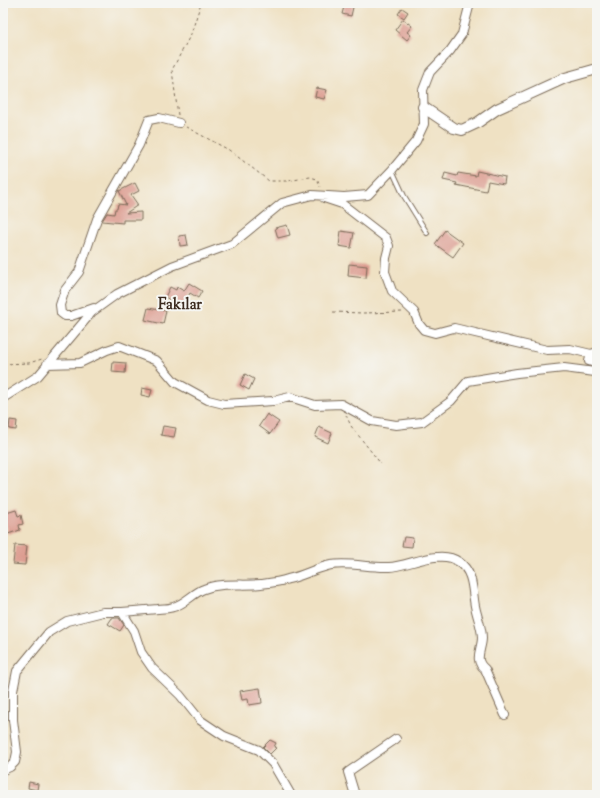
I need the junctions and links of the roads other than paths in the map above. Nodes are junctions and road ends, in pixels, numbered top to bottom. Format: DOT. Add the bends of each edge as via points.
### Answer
graph roads {
  1 [pos="470,3"];
  2 [pos="597,70"];
  3 [pos="423,107"];
  4 [pos="179,123"];
  5 [pos="392,170"];
  6 [pos="312,195"];
  7 [pos="426,233"];
  8 [pos="100,306"];
  9 [pos="594,353"];
  10 [pos="44,361"];
  11 [pos="597,364"];
  12 [pos="597,369"];
  13 [pos="3,398"];
  14 [pos="122,612"];
  15 [pos="505,716"];
  16 [pos="396,738"];
  17 [pos="3,770"];
  18 [pos="291,795"];
  19 [pos="355,795"];
  1 -- 3 [label="street" via="462,34 430,72 423,90"];
  2 -- 3 [label="street" via="565,78 497,109 462,130 454,128"];
  3 -- 5 [label="street" via="424,124 416,141"];
  4 -- 8 [label="street" via="159,118 149,120 139,144 97,219 79,272 65,290 60,305 61,313 65,316"];
  5 -- 6 [label="street" via="368,195"];
  5 -- 7 [label="lane"];
  6 -- 8 [label="street" via="282,203 232,244 172,266 117,294"];
  6 -- 9 [label="street" via="342,204 386,238 389,246 385,272 392,291 414,312 424,330 435,333 454,328 547,350 570,349"];
  8 -- 10 [label="street"];
  9 -- 11 [label="street" via="589,361"];
  10 -- 12 [label="street" via="80,363 119,346 157,361 175,382 208,400 224,404 290,397 315,405 341,404 372,421 396,425 422,422 451,401 468,380 564,368 595,372"];
  10 -- 13 [label="street" via="38,376"];
  14 -- 15 [label="street" via="173,607 204,589 261,584 343,564 389,567 442,557 453,558 465,567 469,575 481,630 479,659"];
  14 -- 17 [label="street" via="103,612 67,621 49,632 17,671 13,691 13,720 18,752 15,762"];
  14 -- 18 [label="street" via="134,631 141,652 152,668 180,695 200,720 224,736 259,750 273,764"];
  16 -- 19 [label="street" via="348,772"];
}
